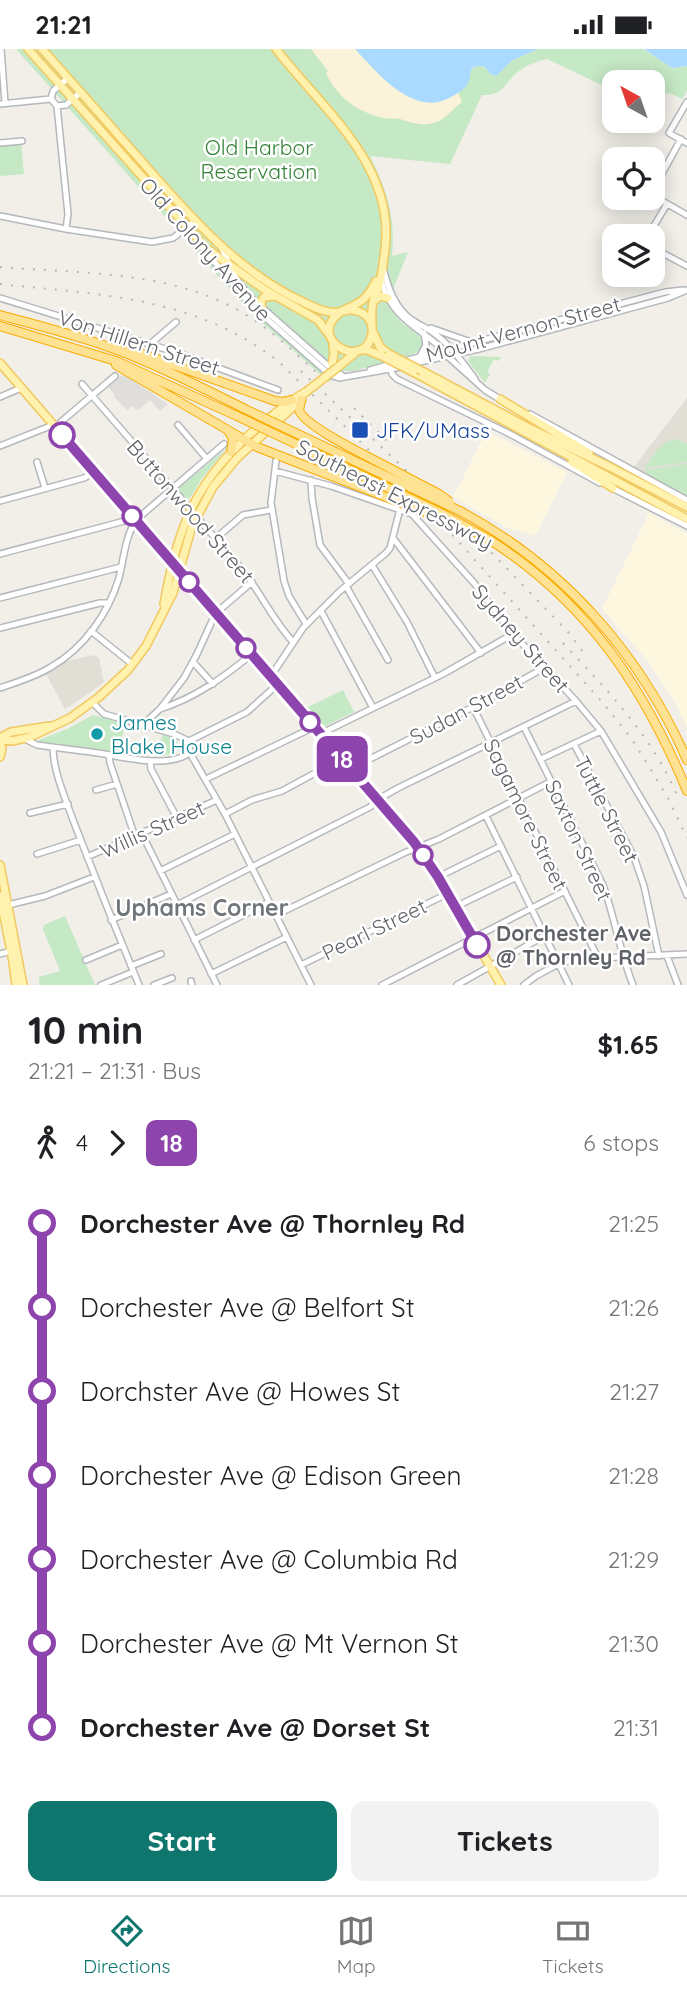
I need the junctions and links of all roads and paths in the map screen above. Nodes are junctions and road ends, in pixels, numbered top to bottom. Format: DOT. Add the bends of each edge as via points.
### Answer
graph roads {
  1 [pos="1,49"];
  2 [pos="28,49"];
  3 [pos="42,49"];
  4 [pos="276,49"];
  5 [pos="68,78"];
  6 [pos="60,85"];
  7 [pos="81,92"];
  8 [pos="51,99"];
  9 [pos="73,100"];
  10 [pos="687,102"];
  11 [pos="3,104"];
  12 [pos="57,106"];
  13 [pos="22,141"];
  14 [pos="684,141"];
  15 [pos="0,143"];
  16 [pos="667,204"];
  17 [pos="687,215"];
  18 [pos="0,216"];
  19 [pos="195,221"];
  20 [pos="655,224"];
  21 [pos="187,227"];
  22 [pos="66,229"];
  23 [pos="194,235"];
  24 [pos="215,241"];
  25 [pos="665,254"];
  26 [pos="383,262"];
  27 [pos="231,266"];
  28 [pos="687,266"];
  29 [pos="380,274"];
  30 [pos="686,290"];
  31 [pos="275,296"];
  32 [pos="0,298"];
  33 [pos="388,298"];
  34 [pos="373,302"];
  35 [pos="262,309"];
  36 [pos="342,312"];
  37 [pos="0,315"];
  38 [pos="176,322"];
  39 [pos="415,322"];
  40 [pos="0,326"];
  41 [pos="372,329"];
  42 [pos="421,331"];
  43 [pos="331,338"];
  44 [pos="478,342"];
  45 [pos="149,345"];
  46 [pos="121,351"];
  47 [pos="357,351"];
  48 [pos="472,351"];
  49 [pos="447,352"];
  50 [pos="386,355"];
  51 [pos="102,356"];
  52 [pos="418,357"];
  53 [pos="0,363"];
  54 [pos="335,365"];
  55 [pos="393,366"];
  56 [pos="466,367"];
  57 [pos="418,371"];
  58 [pos="374,372"];
  59 [pos="361,374"];
  60 [pos="114,376"];
  61 [pos="347,377"];
  62 [pos="401,382"];
  63 [pos="82,384"];
  64 [pos="480,386"];
  65 [pos="21,388"];
  66 [pos="278,390"];
  67 [pos="92,396"];
  68 [pos="0,397"];
  69 [pos="300,397"];
  70 [pos="500,399"];
  71 [pos="178,425"];
  72 [pos="54,426"];
  73 [pos="223,426"];
  74 [pos="249,441"];
  75 [pos="225,444"];
  76 [pos="550,445"];
  77 [pos="0,446"];
  78 [pos="231,451"];
  79 [pos="207,459"];
  80 [pos="37,461"];
  81 [pos="276,461"];
  82 [pos="610,467"];
  83 [pos="275,471"];
  84 [pos="94,472"];
  85 [pos="311,480"];
  86 [pos="45,488"];
  87 [pos="613,488"];
  88 [pos="172,489"];
  89 [pos="687,500"];
  90 [pos="0,501"];
  91 [pos="687,507"];
  92 [pos="400,509"];
  93 [pos="271,510"];
  94 [pos="460,511"];
  95 [pos="193,513"];
  96 [pos="687,519"];
  97 [pos="136,520"];
  98 [pos="457,521"];
  99 [pos="687,526"];
  100 [pos="393,538"];
  101 [pos="215,539"];
  102 [pos="177,547"];
  103 [pos="164,553"];
  104 [pos="0,554"];
  105 [pos="174,564"];
  106 [pos="372,565"];
  107 [pos="121,567"];
  108 [pos="180,571"];
  109 [pos="252,582"];
  110 [pos="347,585"];
  111 [pos="0,598"];
  112 [pos="109,603"];
  113 [pos="163,611"];
  114 [pos="321,611"];
  115 [pos="217,614"];
  116 [pos="306,624"];
  117 [pos="0,628"];
  118 [pos="91,631"];
  119 [pos="513,634"];
  120 [pos="293,642"];
  121 [pos="481,653"];
  122 [pos="252,654"];
  123 [pos="388,660"];
  124 [pos="193,663"];
  125 [pos="132,664"];
  126 [pos="544,668"];
  127 [pos="271,676"];
  128 [pos="435,678"];
  129 [pos="213,684"];
  130 [pos="278,684"];
  131 [pos="0,688"];
  132 [pos="576,701"];
  133 [pos="93,702"];
  134 [pos="473,707"];
  135 [pos="373,708"];
  136 [pos="160,709"];
  137 [pos="54,725"];
  138 [pos="146,725"];
  139 [pos="314,727"];
  140 [pos="524,727"];
  141 [pos="601,731"];
  142 [pos="320,734"];
  143 [pos="0,739"];
  144 [pos="25,739"];
  145 [pos="189,741"];
  146 [pos="491,743"];
  147 [pos="574,744"];
  148 [pos="53,747"];
  149 [pos="190,753"];
  150 [pos="109,755"];
  151 [pos="0,757"];
  152 [pos="341,759"];
  153 [pos="541,759"];
  154 [pos="687,760"];
  155 [pos="150,761"];
  156 [pos="350,769"];
  157 [pos="206,779"];
  158 [pos="552,781"];
  159 [pos="117,784"];
  160 [pos="96,790"];
  161 [pos="687,791"];
  162 [pos="519,798"];
  163 [pos="217,800"];
  164 [pos="377,800"];
  165 [pos="68,804"];
  166 [pos="30,813"];
  167 [pos="225,814"];
  168 [pos="486,816"];
  169 [pos="177,818"];
  170 [pos="142,834"];
  171 [pos="235,834"];
  172 [pos="135,838"];
  173 [pos="81,840"];
  174 [pos="501,846"];
  175 [pos="418,848"];
  176 [pos="37,854"];
  177 [pos="87,857"];
  178 [pos="0,865"];
  179 [pos="252,868"];
  180 [pos="160,871"];
  181 [pos="94,877"];
  182 [pos="438,877"];
  183 [pos="517,877"];
  184 [pos="565,891"];
  185 [pos="171,894"];
  186 [pos="447,894"];
  187 [pos="687,895"];
  188 [pos="0,896"];
  189 [pos="269,902"];
  190 [pos="177,905"];
  191 [pos="4,906"];
  192 [pos="455,907"];
  193 [pos="530,908"];
  194 [pos="276,915"];
  195 [pos="111,920"];
  196 [pos="544,936"];
  197 [pos="286,937"];
  198 [pos="472,937"];
  199 [pos="194,940"];
  200 [pos="122,945"];
  201 [pos="11,951"];
  202 [pos="0,954"];
  203 [pos="161,954"];
  204 [pos="687,954"];
  205 [pos="667,955"];
  206 [pos="659,956"];
  207 [pos="624,957"];
  208 [pos="598,958"];
  209 [pos="86,960"];
  210 [pos="558,963"];
  211 [pos="301,965"];
  212 [pos="489,965"];
  213 [pos="132,969"];
  214 [pos="211,974"];
  215 [pos="172,978"];
  216 [pos="16,985"];
  217 [pos="23,985"];
  218 [pos="101,985"];
  219 [pos="139,985"];
  220 [pos="154,985"];
  221 [pos="217,985"];
  222 [pos="311,985"];
  223 [pos="382,985"];
  224 [pos="457,985"];
  225 [pos="501,985"];
  226 [pos="524,985"];
  227 [pos="569,985"];
  228 [pos="634,985"];
  229 [pos="678,985"];
  1 -- 11 [label="street"];
  2 -- 6 [label="main road, Old Colony Avenue"];
  3 -- 5 [label="main road, Old Colony Avenue"];
  4 -- 26 [label="main road" via="341,128 373,177 385,219"];
  5 -- 6 [label="street"];
  5 -- 7 [label="main road, Old Colony Avenue"];
  6 -- 8 [label="street"];
  6 -- 9 [label="main road, Old Colony Avenue"];
  7 -- 9 [label="street"];
  7 -- 19 [label="main road, Old Colony Avenue"];
  8 -- 11 [label="street"];
  8 -- 12 [label="street"];
  9 -- 12 [label="street"];
  9 -- 21 [label="main road, Old Colony Avenue"];
  10 -- 14 [label="street" via="669,133"];
  12 -- 22 [label="street"];
  13 -- 15 [label="street"];
  14 -- 16 [label="street" via="654,187 655,196"];
  16 -- 17 [label="street"];
  16 -- 20 [label="street"];
  18 -- 22 [label="street"];
  19 -- 21 [label="street"];
  19 -- 24 [label="main road, Old Colony Avenue"];
  21 -- 22 [label="street" via="173,238 152,242"];
  21 -- 23 [label="main road, Old Colony Avenue"];
  23 -- 27 [label="main road"];
  23 -- 61 [label="street, Old Colony Avenue" via="250,304 325,372 335,378"];
  24 -- 27 [label="street, Old Colony Avenue"];
  24 -- 36 [label="main road" via="282,291 322,310"];
  25 -- 28 [label="street"];
  26 -- 29 [label="main road"];
  26 -- 39 [label="street" via="394,299"];
  27 -- 31 [label="main road"];
  27 -- 35 [label="street, Old Colony Avenue"];
  29 -- 33 [label="street"];
  29 -- 34 [label="main road"];
  29 -- 36 [label="main road" via="367,298"];
  30 -- 44 [label="street, Mount Vernon Street"];
  30 -- 48 [label="street, Mount Vernon Street"];
  31 -- 35 [label="main road" via="264,297"];
  31 -- 43 [label="main road" via="318,320"];
  32 -- 45 [label="street, Von Hillern Street"];
  33 -- 34 [label="main road" via="379,296"];
  33 -- 42 [label="street" via="402,318"];
  34 -- 41 [label="main road"];
  35 -- 61 [label="street, Old Colony Avenue"];
  36 -- 41 [label="main road" via="361,312"];
  36 -- 43 [label="main road" via="332,321"];
  37 -- 46 [label="highway, Southeast Expressway"];
  38 -- 45 [label="street"];
  39 -- 44 [label="street"];
  39 -- 49 [label="street" via="431,331"];
  40 -- 51 [label="highway, Southeast Expressway"];
  41 -- 47 [label="main road" via="368,342"];
  41 -- 50 [label="main road"];
  42 -- 49 [label="street"];
  42 -- 52 [label="street" via="426,344"];
  43 -- 47 [label="main road" via="340,349"];
  43 -- 54 [label="main road"];
  44 -- 49 [label="street, Mount Vernon Street"];
  45 -- 66 [label="street, Von Hillern Street"];
  46 -- 69 [label="highway" via="138,352 278,402"];
  46 -- 94 [label="highway, Southeast Expressway, bridge"];
  47 -- 50 [label="main road"];
  47 -- 54 [label="main road"];
  48 -- 49 [label="street, Mount Vernon Street"];
  48 -- 56 [label="street" via="465,358"];
  49 -- 52 [label="street, Mount Vernon Street"];
  49 -- 55 [label="street, Mount Vernon Street"];
  49 -- 56 [label="street"];
  49 -- 64 [label="street"];
  50 -- 57 [label="main road, bridge"];
  51 -- 73 [label="highway"];
  51 -- 98 [label="highway, Southeast Expressway, bridge"];
  52 -- 55 [label="street, Mount Vernon Street"];
  53 -- 65 [label="main road"];
  54 -- 69 [label="main road, bridge"];
  55 -- 58 [label="street, Mount Vernon Street"];
  55 -- 59 [label="street, Mount Vernon Street"];
  55 -- 62 [label="street"];
  56 -- 64 [label="street"];
  57 -- 76 [label="main road"];
  57 -- 82 [label="main road"];
  58 -- 59 [label="street, Mount Vernon Street"];
  58 -- 62 [label="street"];
  59 -- 61 [label="street, Mount Vernon Street"];
  60 -- 67 [label="street"];
  62 -- 87 [label="street"];
  63 -- 67 [label="street, Buttonwood Street"];
  64 -- 70 [label="street"];
  65 -- 68 [label="street"];
  65 -- 72 [label="main road"];
  67 -- 72 [label="street"];
  67 -- 88 [label="street, Buttonwood Street"];
  69 -- 74 [label="main road"];
  69 -- 94 [label="highway, bridge" via="300,415 439,494"];
  70 -- 82 [label="main road"];
  70 -- 89 [label="street"];
  71 -- 79 [label="street"];
  72 -- 77 [label="street"];
  72 -- 84 [label="main road"];
  73 -- 74 [label="highway"];
  73 -- 78 [label="highway" via="233,438"];
  74 -- 78 [label="main road"];
  74 -- 95 [label="main road"];
  74 -- 98 [label="highway, bridge"];
  75 -- 79 [label="street"];
  76 -- 87 [label="main road"];
  76 -- 96 [label="main road"];
  78 -- 95 [label="main road" via="205,483"];
  79 -- 88 [label="street"];
  80 -- 86 [label="street"];
  81 -- 83 [label="street"];
  82 -- 91 [label="main road"];
  83 -- 85 [label="street, Sydney Street"];
  83 -- 93 [label="street"];
  84 -- 86 [label="street"];
  84 -- 97 [label="main road"];
  85 -- 92 [label="street, Sydney Street"];
  85 -- 110 [label="street" via="320,545"];
  86 -- 90 [label="street"];
  87 -- 99 [label="street"];
  88 -- 95 [label="street, Buttonwood Street"];
  88 -- 97 [label="street"];
  92 -- 100 [label="street"];
  92 -- 119 [label="street, Sydney Street" via="418,520"];
  93 -- 101 [label="street" via="243,515"];
  93 -- 116 [label="street" via="285,586"];
  94 -- 154 [label="highway, Southeast Expressway" via="529,554 605,627 649,687"];
  95 -- 101 [label="street, Buttonwood Street"];
  95 -- 102 [label="main road"];
  95 -- 108 [label="main road"];
  97 -- 103 [label="main road"];
  97 -- 104 [label="street"];
  97 -- 107 [label="street" via="128,533"];
  98 -- 161 [label="highway, Southeast Expressway, bridge" via="522,563 607,646 652,714"];
  100 -- 106 [label="street" via="388,551"];
  100 -- 121 [label="street"];
  101 -- 109 [label="street, Buttonwood Street"];
  102 -- 103 [label="main road"];
  102 -- 105 [label="main road"];
  103 -- 105 [label="main road"];
  105 -- 108 [label="main road"];
  105 -- 113 [label="main road"];
  106 -- 110 [label="street"];
  106 -- 128 [label="street"];
  107 -- 111 [label="street"];
  107 -- 112 [label="street"];
  108 -- 113 [label="main road"];
  108 -- 115 [label="main road"];
  109 -- 115 [label="street"];
  109 -- 120 [label="street, Buttonwood Street"];
  110 -- 114 [label="street"];
  110 -- 123 [label="street"];
  112 -- 117 [label="street"];
  112 -- 118 [label="street"];
  113 -- 125 [label="main road"];
  114 -- 116 [label="street"];
  114 -- 135 [label="street"];
  115 -- 122 [label="main road"];
  115 -- 124 [label="street"];
  116 -- 120 [label="street"];
  118 -- 125 [label="street"];
  118 -- 131 [label="street" via="51,667"];
  119 -- 121 [label="street"];
  119 -- 126 [label="street, Sydney Street"];
  120 -- 127 [label="street"];
  121 -- 128 [label="street"];
  122 -- 127 [label="main road"];
  122 -- 129 [label="street"];
  124 -- 129 [label="street"];
  124 -- 136 [label="street"];
  125 -- 133 [label="main road"];
  126 -- 132 [label="street, Sydney Street"];
  126 -- 134 [label="street, Sudan Street"];
  127 -- 130 [label="main road"];
  128 -- 135 [label="street"];
  129 -- 136 [label="street"];
  130 -- 139 [label="main road"];
  130 -- 145 [label="street" via="247,712"];
  132 -- 140 [label="street"];
  132 -- 141 [label="street, Sydney Street"];
  133 -- 137 [label="main road"];
  133 -- 138 [label="street" via="104,714"];
  134 -- 146 [label="street, Sagamore Street"];
  134 -- 156 [label="street, Sudan Street"];
  135 -- 142 [label="street"];
  136 -- 138 [label="street"];
  137 -- 143 [label="main road" via="11,732"];
  137 -- 144 [label="main road"];
  138 -- 145 [label="street"];
  139 -- 142 [label="main road"];
  139 -- 157 [label="street"];
  140 -- 146 [label="street"];
  140 -- 153 [label="street, Saxton Street"];
  141 -- 147 [label="street"];
  141 -- 187 [label="street, Sydney Street" via="662,832"];
  142 -- 152 [label="main road"];
  143 -- 144 [label="main road"];
  143 -- 151 [label="main road"];
  144 -- 148 [label="street"];
  145 -- 149 [label="street"];
  146 -- 162 [label="street, Sagamore Street"];
  146 -- 164 [label="street"];
  147 -- 153 [label="street"];
  147 -- 206 [label="street, Tuttle Street" via="634,857"];
  148 -- 150 [label="street"];
  148 -- 165 [label="street"];
  149 -- 155 [label="street"];
  149 -- 157 [label="street"];
  150 -- 155 [label="street"];
  150 -- 159 [label="street"];
  152 -- 156 [label="main road"];
  152 -- 167 [label="street" via="282,791"];
  153 -- 158 [label="street, Saxton Street"];
  155 -- 169 [label="street"];
  156 -- 164 [label="main road"];
  157 -- 163 [label="street"];
  158 -- 162 [label="street"];
  158 -- 207 [label="street, Saxton Street" via="603,885"];
  159 -- 160 [label="street"];
  159 -- 172 [label="street"];
  162 -- 168 [label="street"];
  162 -- 184 [label="street, Sagamore Street"];
  163 -- 167 [label="street"];
  163 -- 169 [label="street, Willis Street"];
  164 -- 175 [label="main road"];
  164 -- 179 [label="street"];
  165 -- 166 [label="street"];
  165 -- 173 [label="street"];
  167 -- 171 [label="street"];
  168 -- 174 [label="street"];
  168 -- 175 [label="street"];
  169 -- 170 [label="street, Willis Street"];
  170 -- 172 [label="street, Willis Street"];
  170 -- 180 [label="street"];
  171 -- 179 [label="street"];
  171 -- 180 [label="street"];
  172 -- 177 [label="street, Willis Street"];
  173 -- 176 [label="street"];
  173 -- 177 [label="street"];
  174 -- 182 [label="street"];
  174 -- 183 [label="street"];
  175 -- 182 [label="main road"];
  175 -- 194 [label="street"];
  177 -- 181 [label="street"];
  178 -- 191 [label="main road"];
  179 -- 189 [label="street"];
  179 -- 190 [label="street"];
  180 -- 185 [label="street"];
  181 -- 191 [label="street"];
  181 -- 195 [label="street"];
  182 -- 186 [label="main road"];
  183 -- 192 [label="street"];
  183 -- 193 [label="street"];
  184 -- 193 [label="street"];
  184 -- 208 [label="street, Sagamore Street"];
  185 -- 190 [label="street"];
  185 -- 195 [label="street"];
  186 -- 192 [label="main road"];
  186 -- 211 [label="street, Pearl Street"];
  188 -- 191 [label="main road"];
  189 -- 194 [label="street"];
  189 -- 199 [label="street"];
  190 -- 199 [label="street"];
  191 -- 201 [label="main road"];
  191 -- 217 [label="main road"];
  192 -- 198 [label="main road"];
  193 -- 196 [label="street"];
  193 -- 198 [label="street"];
  194 -- 197 [label="street"];
  195 -- 200 [label="street"];
  196 -- 210 [label="street"];
  196 -- 212 [label="street"];
  197 -- 211 [label="street"];
  197 -- 214 [label="street"];
  198 -- 212 [label="main road"];
  198 -- 223 [label="street"];
  199 -- 214 [label="street"];
  200 -- 209 [label="street"];
  200 -- 213 [label="street"];
  201 -- 202 [label="street"];
  201 -- 216 [label="main road"];
  203 -- 213 [label="street"];
  204 -- 205 [label="street"];
  205 -- 206 [label="street"];
  205 -- 229 [label="street"];
  206 -- 207 [label="street"];
  207 -- 208 [label="street"];
  207 -- 228 [label="street, Saxton Street"];
  208 -- 210 [label="street"];
  210 -- 226 [label="street"];
  210 -- 227 [label="street"];
  211 -- 222 [label="street"];
  212 -- 224 [label="street"];
  212 -- 225 [label="main road"];
  213 -- 218 [label="street"];
  213 -- 219 [label="street"];
  214 -- 221 [label="street"];
  215 -- 220 [label="street"];
}
